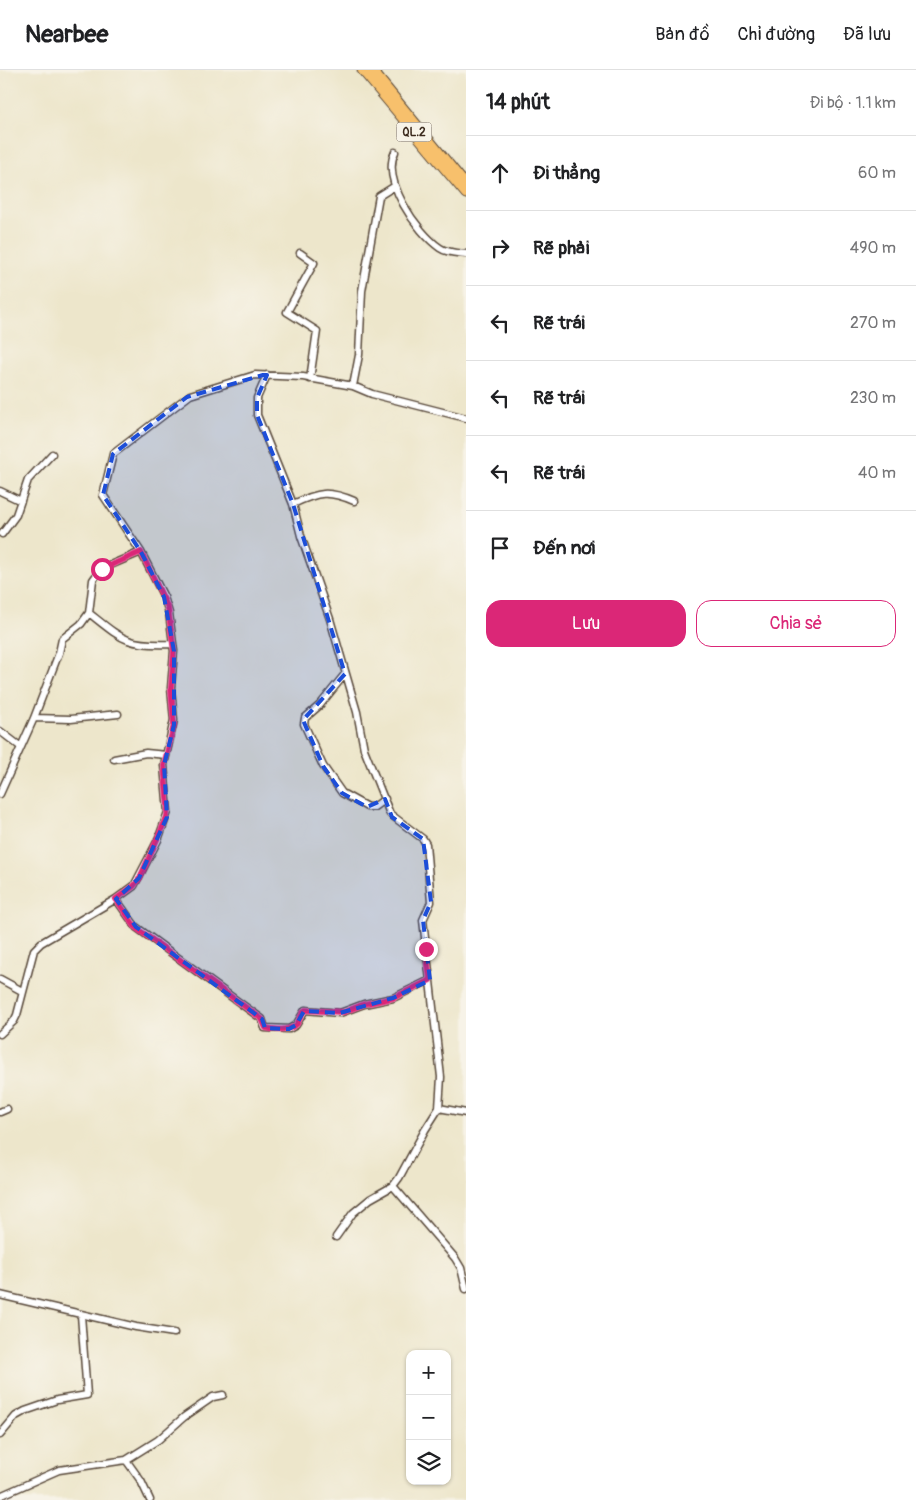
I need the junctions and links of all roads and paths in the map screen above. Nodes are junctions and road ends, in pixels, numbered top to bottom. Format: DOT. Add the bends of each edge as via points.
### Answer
graph roads {
  1 [pos="362,70"];
  2 [pos="372,70"];
  3 [pos="395,152"];
  4 [pos="466,184"];
  5 [pos="394,186"];
  6 [pos="466,194"];
  7 [pos="300,254"];
  8 [pos="466,254"];
  9 [pos="267,375"];
  10 [pos="310,378"];
  11 [pos="353,386"];
  12 [pos="466,418"];
  13 [pos="52,454"];
  14 [pos="0,491"];
  15 [pos="21,501"];
  16 [pos="354,501"];
  17 [pos="294,504"];
  18 [pos="2,534"];
  19 [pos="141,552"];
  20 [pos="89,613"];
  21 [pos="173,644"];
  22 [pos="345,674"];
  23 [pos="118,714"];
  24 [pos="34,718"];
  25 [pos="0,732"];
  26 [pos="21,747"];
  27 [pos="166,755"];
  28 [pos="114,759"];
  29 [pos="0,794"];
  30 [pos="385,799"];
  31 [pos="116,899"];
  32 [pos="0,979"];
  33 [pos="430,980"];
  34 [pos="22,991"];
  35 [pos="0,1034"];
  36 [pos="439,1108"];
  37 [pos="466,1113"];
  38 [pos="393,1186"];
  39 [pos="336,1237"];
  40 [pos="466,1289"];
  41 [pos="0,1295"];
  42 [pos="80,1315"];
  43 [pos="174,1333"];
  44 [pos="224,1395"];
  45 [pos="0,1435"];
  46 [pos="126,1460"];
  47 [pos="0,1496"];
  48 [pos="150,1500"];
  1 -- 6 [label="highway, QL.2"];
  2 -- 4 [label="highway, QL.2"];
  3 -- 5 [label="street"];
  5 -- 8 [label="street" via="415,222 435,244 442,249"];
  5 -- 11 [label="street" via="378,198 362,291 359,355"];
  7 -- 10 [label="street" via="314,263 287,312 317,331"];
  9 -- 10 [label="street"];
  9 -- 17 [label="street" via="257,398 257,415"];
  9 -- 19 [label="street" via="246,377 190,395 113,454 104,495"];
  10 -- 11 [label="street"];
  11 -- 12 [label="street" via="372,394"];
  13 -- 15 [label="street" via="28,480"];
  14 -- 15 [label="street"];
  15 -- 18 [label="street" via="16,515"];
  16 -- 17 [label="street" via="330,492"];
  17 -- 22 [label="street"];
  19 -- 20 [label="street" via="98,572 91,584"];
  19 -- 21 [label="street" via="168,608"];
  20 -- 21 [label="street" via="122,639 143,645"];
  20 -- 24 [label="street" via="62,639"];
  21 -- 27 [label="street" via="171,688 174,725"];
  22 -- 30 [label="street" via="364,749"];
  22 -- 30 [label="street" via="305,718 304,724 323,766 342,793 367,807 374,807"];
  23 -- 24 [label="street" via="70,719"];
  24 -- 26 [label="street"];
  25 -- 26 [label="street"];
  26 -- 29 [label="street"];
  27 -- 28 [label="street" via="146,753"];
  27 -- 31 [label="street" via="164,771 168,807 164,826 140,878"];
  30 -- 33 [label="street" via="392,817 423,839 427,849 431,902 423,920"];
  31 -- 33 [label="street" via="136,928 262,1019 266,1028 296,1025 305,1010 344,1012 393,998"];
  31 -- 34 [label="street" via="37,947"];
  32 -- 34 [label="street"];
  33 -- 36 [label="street" via="441,1077"];
  34 -- 35 [label="street" via="14,1021"];
  36 -- 37 [label="street"];
  36 -- 38 [label="street"];
  38 -- 39 [label="street" via="353,1213"];
  38 -- 40 [label="street" via="455,1258"];
  41 -- 42 [label="street"];
  42 -- 43 [label="street"];
  42 -- 45 [label="street" via="88,1394 25,1411 16,1416"];
  44 -- 46 [label="street" via="212,1397 158,1440"];
  46 -- 47 [label="street" via="59,1470"];
  46 -- 48 [label="street" via="142,1481"];
}
